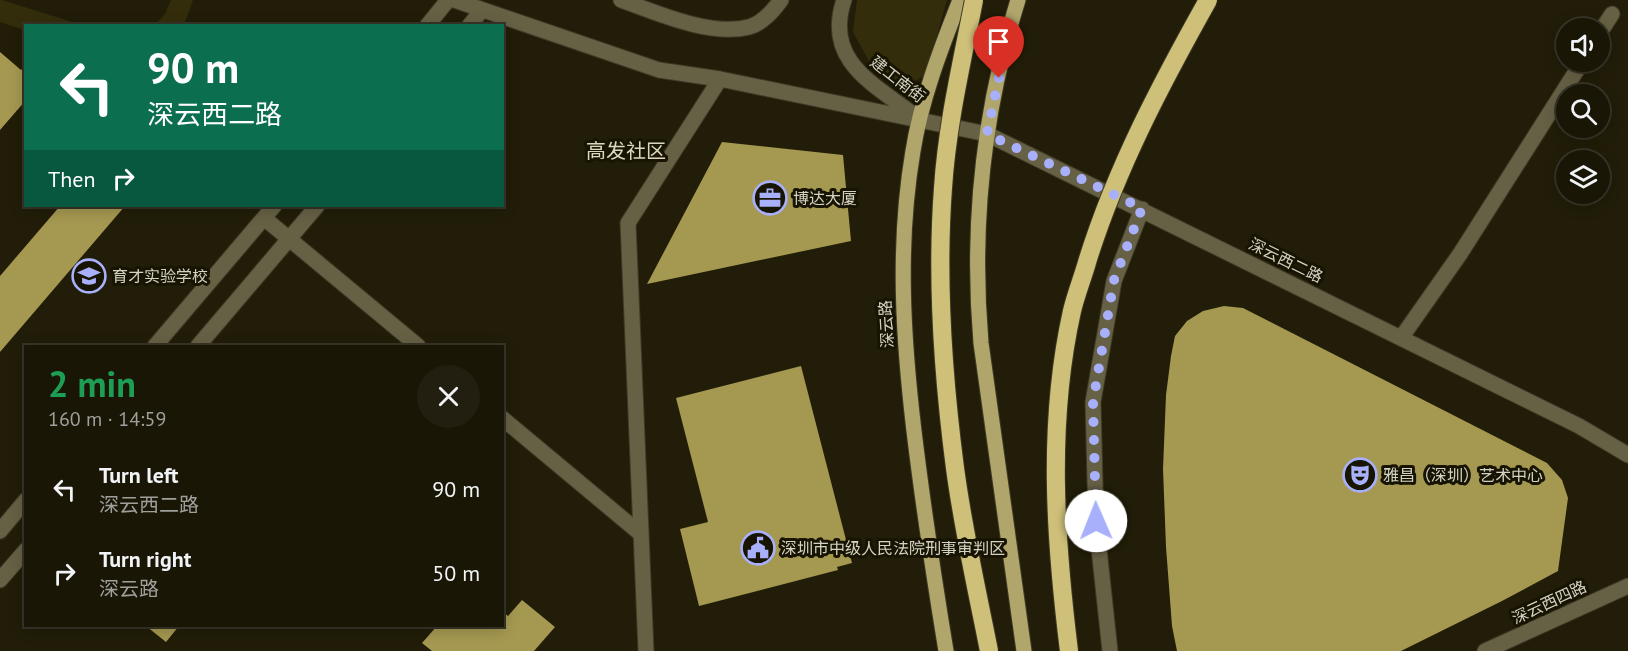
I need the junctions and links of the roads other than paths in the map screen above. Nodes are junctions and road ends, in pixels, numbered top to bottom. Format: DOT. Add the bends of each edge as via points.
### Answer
graph roads {
  1 [pos="448,0"];
  2 [pos="454,0"];
  3 [pos="621,0"];
  4 [pos="781,0"];
  5 [pos="844,0"];
  6 [pos="960,0"];
  7 [pos="975,0"];
  8 [pos="1018,0"];
  9 [pos="1208,0"];
  10 [pos="482,10"];
  11 [pos="1612,14"];
  12 [pos="1609,18"];
  13 [pos="428,24"];
  14 [pos="471,24"];
  15 [pos="1576,72"];
  16 [pos="720,79"];
  17 [pos="920,120"];
  18 [pos="987,134"];
  19 [pos="273,207"];
  20 [pos="316,207"];
  21 [pos="1142,208"];
  22 [pos="264,218"];
  23 [pos="289,238"];
  24 [pos="1401,338"];
  25 [pos="156,345"];
  26 [pos="199,345"];
  27 [pos="417,345"];
  28 [pos="504,420"];
  29 [pos="1628,455"];
  30 [pos="24,502"];
  31 [pos="0,531"];
  32 [pos="641,534"];
  33 [pos="24,552"];
  34 [pos="0,580"];
  35 [pos="1628,586"];
  36 [pos="646,651"];
  37 [pos="946,651"];
  38 [pos="989,651"];
  39 [pos="1024,651"];
  40 [pos="1069,651"];
  41 [pos="1110,651"];
  42 [pos="1485,651"];
  1 -- 13 [label="street"];
  2 -- 10 [label="street, 深云西二路"];
  3 -- 4 [label="street" via="704,26 736,29 764,19"];
  5 -- 17 [label="street, 建工南街" via="838,16 841,46 847,59"];
  6 -- 17 [label="main road, 深云路"];
  7 -- 38 [label="highway, bridge" via="943,186 940,270 955,470"];
  8 -- 18 [label="main road"];
  9 -- 40 [label="highway, bridge" via="1124,160 1072,310 1059,388 1055,464 1057,533"];
  10 -- 14 [label="street"];
  10 -- 16 [label="street, 深云西二路" via="659,70"];
  11 -- 12 [label="street"];
  15 -- 24 [label="street" via="1460,254"];
  16 -- 17 [label="street, 深云西二路"];
  16 -- 32 [label="street" via="628,223"];
  17 -- 18 [label="street, 深云西二路"];
  17 -- 37 [label="main road, 深云路" via="905,203 903,317 917,458"];
  18 -- 21 [label="street, 深云西二路"];
  18 -- 39 [label="main road" via="978,198 977,297"];
  19 -- 22 [label="street"];
  20 -- 23 [label="street"];
  21 -- 24 [label="street, 深云西二路"];
  21 -- 41 [label="street" via="1114,280 1093,402 1096,521"];
  22 -- 23 [label="street"];
  22 -- 25 [label="street"];
  23 -- 26 [label="street"];
  23 -- 27 [label="street"];
  24 -- 29 [label="street, 深云西二路" via="1579,426"];
  28 -- 32 [label="street"];
  30 -- 31 [label="street"];
  32 -- 36 [label="street"];
  33 -- 34 [label="street"];
  35 -- 42 [label="street, 深云西四路"];
}
